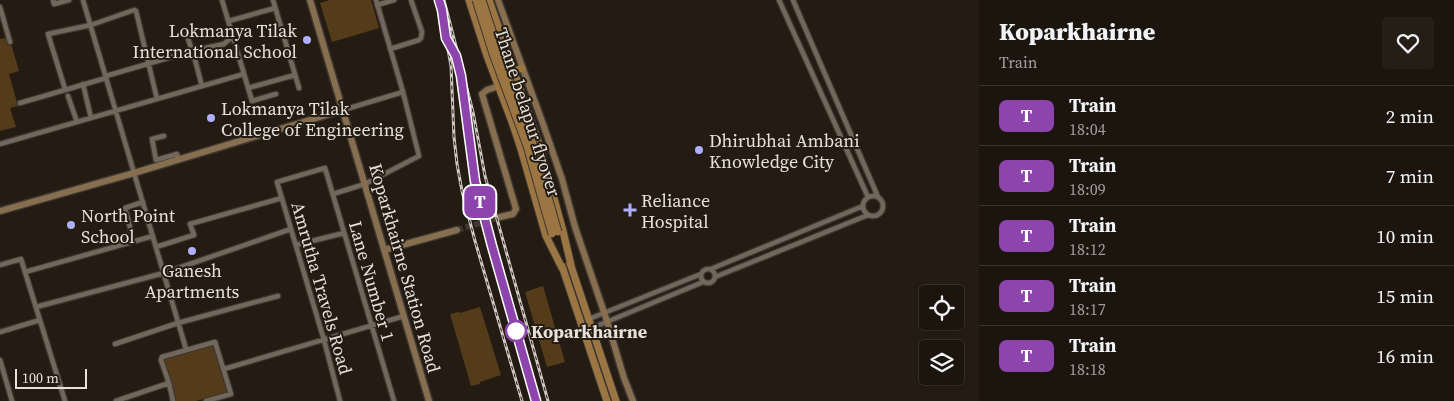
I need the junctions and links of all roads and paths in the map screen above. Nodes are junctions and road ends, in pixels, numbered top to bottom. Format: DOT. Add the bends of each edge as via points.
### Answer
graph roads {
  1 [pos="53,0"];
  2 [pos="69,0"];
  3 [pos="83,0"];
  4 [pos="222,0"];
  5 [pos="273,0"];
  6 [pos="310,0"];
  7 [pos="394,0"];
  8 [pos="411,0"];
  9 [pos="469,0"];
  10 [pos="476,0"];
  11 [pos="482,0"];
  12 [pos="489,0"];
  13 [pos="498,0"];
  14 [pos="779,0"];
  15 [pos="793,0"];
  16 [pos="377,3"];
  17 [pos="0,7"];
  18 [pos="275,8"];
  19 [pos="229,21"];
  20 [pos="91,25"];
  21 [pos="187,35"];
  22 [pos="233,36"];
  23 [pos="10,42"];
  24 [pos="390,48"];
  25 [pos="192,50"];
  26 [pos="194,56"];
  27 [pos="149,63"];
  28 [pos="522,68"];
  29 [pos="513,71"];
  30 [pos="244,74"];
  31 [pos="295,74"];
  32 [pos="525,76"];
  33 [pos="106,77"];
  34 [pos="496,78"];
  35 [pos="516,80"];
  36 [pos="82,84"];
  37 [pos="202,86"];
  38 [pos="498,87"];
  39 [pos="66,88"];
  40 [pos="248,88"];
  41 [pos="298,88"];
  42 [pos="403,92"];
  43 [pos="276,94"];
  44 [pos="68,96"];
  45 [pos="157,99"];
  46 [pos="20,103"];
  47 [pos="343,110"];
  48 [pos="116,111"];
  49 [pos="91,118"];
  50 [pos="77,122"];
  51 [pos="164,136"];
  52 [pos="0,144"];
  53 [pos="157,163"];
  54 [pos="325,168"];
  55 [pos="134,172"];
  56 [pos="365,184"];
  57 [pos="333,194"];
  58 [pos="868,197"];
  59 [pos="878,197"];
  60 [pos="282,198"];
  61 [pos="143,202"];
  62 [pos="862,206"];
  63 [pos="0,210"];
  64 [pos="868,215"];
  65 [pos="500,218"];
  66 [pos="291,229"];
  67 [pos="457,230"];
  68 [pos="131,231"];
  69 [pos="344,233"];
  70 [pos="555,233"];
  71 [pos="153,236"];
  72 [pos="296,245"];
  73 [pos="156,246"];
  74 [pos="384,250"];
  75 [pos="0,265"];
  76 [pos="571,266"];
  77 [pos="562,268"];
  78 [pos="711,269"];
  79 [pos="25,272"];
  80 [pos="164,272"];
  81 [pos="701,274"];
  82 [pos="715,277"];
  83 [pos="703,282"];
  84 [pos="278,296"];
  85 [pos="36,307"];
  86 [pos="604,313"];
  87 [pos="404,316"];
  88 [pos="589,319"];
  89 [pos="40,320"];
  90 [pos="607,321"];
  91 [pos="178,323"];
  92 [pos="372,326"];
  93 [pos="592,328"];
  94 [pos="0,332"];
  95 [pos="324,340"];
  96 [pos="115,344"];
  97 [pos="186,349"];
  98 [pos="0,360"];
  99 [pos="224,369"];
  100 [pos="169,383"];
  101 [pos="12,401"];
  102 [pos="65,401"];
  103 [pos="116,401"];
  104 [pos="173,401"];
  105 [pos="206,401"];
  106 [pos="340,401"];
  107 [pos="394,401"];
  108 [pos="429,401"];
  109 [pos="607,401"];
  110 [pos="616,401"];
  111 [pos="633,401"];
  1 -- 2 [label="street" via="54,4"];
  3 -- 20 [label="street"];
  4 -- 19 [label="street"];
  5 -- 18 [label="street"];
  6 -- 47 [label="street, Koparkhairne Station Road"];
  7 -- 16 [label="street"];
  8 -- 24 [label="street" via="421,38"];
  9 -- 34 [label="main road"];
  10 -- 70 [label="main road, Thane belapur flyover, bridge"];
  11 -- 70 [label="main road, Thane belapur flyover, bridge" via="532,144"];
  12 -- 29 [label="main road"];
  13 -- 28 [label="street"];
  14 -- 58 [label="street"];
  15 -- 59 [label="street"];
  16 -- 24 [label="street"];
  17 -- 23 [label="street"];
  18 -- 19 [label="street"];
  18 -- 31 [label="street"];
  19 -- 22 [label="street"];
  20 -- 27 [label="street" via="135,10"];
  20 -- 33 [label="street"];
  20 -- 39 [label="street" via="48,34"];
  21 -- 25 [label="street"];
  22 -- 25 [label="street" via="224,44"];
  22 -- 30 [label="street"];
  24 -- 42 [label="street"];
  25 -- 27 [label="street"];
  26 -- 37 [label="street"];
  27 -- 33 [label="street"];
  27 -- 45 [label="street"];
  28 -- 29 [label="main road"];
  28 -- 32 [label="street"];
  29 -- 34 [label="main road"];
  29 -- 35 [label="main road"];
  30 -- 37 [label="street"];
  30 -- 40 [label="street"];
  31 -- 40 [label="street"];
  31 -- 41 [label="street"];
  32 -- 35 [label="street"];
  32 -- 86 [label="street" via="562,179"];
  33 -- 36 [label="street"];
  33 -- 48 [label="street"];
  34 -- 38 [label="main road"];
  35 -- 38 [label="street"];
  35 -- 76 [label="main road" via="539,144"];
  36 -- 39 [label="street"];
  36 -- 49 [label="street"];
  37 -- 45 [label="street"];
  38 -- 65 [label="street" via="482,94 516,209 513,214"];
  38 -- 77 [label="main road" via="521,149 546,236"];
  39 -- 46 [label="street"];
  40 -- 43 [label="street" via="252,101"];
  42 -- 47 [label="street"];
  42 -- 56 [label="street" via="420,156"];
  44 -- 50 [label="street"];
  45 -- 48 [label="street"];
  47 -- 53 [label="street"];
  47 -- 56 [label="street, Koparkhairne Station Road"];
  48 -- 49 [label="street"];
  48 -- 55 [label="street"];
  49 -- 50 [label="street"];
  50 -- 52 [label="street"];
  51 -- 53 [label="street" via="152,139"];
  53 -- 55 [label="street"];
  54 -- 57 [label="street, Lane Number 1"];
  54 -- 60 [label="street, Amrutha Travels Road" via="277,182"];
  55 -- 61 [label="street"];
  55 -- 63 [label="street"];
  56 -- 57 [label="street"];
  56 -- 74 [label="street, Koparkhairne Station Road"];
  57 -- 69 [label="street, Lane Number 1"];
  58 -- 59 [label="street"];
  58 -- 62 [label="street"];
  59 -- 64 [label="street" via="882,210 877,215"];
  60 -- 66 [label="street, Amrutha Travels Road"];
  60 -- 73 [label="street" via="190,224 194,235"];
  61 -- 68 [label="street" via="125,208"];
  61 -- 71 [label="street"];
  62 -- 64 [label="street"];
  62 -- 78 [label="street"];
  64 -- 82 [label="street"];
  66 -- 72 [label="street, Amrutha Travels Road"];
  66 -- 80 [label="street"];
  67 -- 74 [label="street"];
  69 -- 72 [label="street"];
  69 -- 92 [label="street, Lane Number 1"];
  70 -- 76 [label="main road"];
  70 -- 77 [label="main road"];
  71 -- 73 [label="street"];
  71 -- 79 [label="street"];
  72 -- 95 [label="street, Amrutha Travels Road"];
  73 -- 80 [label="street"];
  74 -- 87 [label="street, Koparkhairne Station Road"];
  75 -- 79 [label="street" via="21,258"];
  76 -- 88 [label="main road"];
  77 -- 109 [label="main road"];
  78 -- 81 [label="street"];
  78 -- 82 [label="street"];
  79 -- 85 [label="street"];
  80 -- 85 [label="street"];
  80 -- 91 [label="street"];
  81 -- 83 [label="street"];
  81 -- 86 [label="street"];
  82 -- 83 [label="street" via="711,283"];
  83 -- 90 [label="street"];
  84 -- 91 [label="street"];
  85 -- 89 [label="street"];
  86 -- 88 [label="street"];
  86 -- 90 [label="street"];
  87 -- 92 [label="street"];
  87 -- 108 [label="street, Koparkhairne Station Road"];
  88 -- 93 [label="main road"];
  89 -- 94 [label="street"];
  89 -- 102 [label="street"];
  90 -- 93 [label="street"];
  90 -- 111 [label="street"];
  91 -- 96 [label="street"];
  91 -- 97 [label="street"];
  92 -- 95 [label="street"];
  92 -- 107 [label="street, Lane Number 1"];
  93 -- 110 [label="main road"];
  95 -- 99 [label="street"];
  95 -- 106 [label="street, Amrutha Travels Road"];
  97 -- 99 [label="street" via="215,342"];
  97 -- 100 [label="street" via="161,358"];
  98 -- 101 [label="street"];
  99 -- 105 [label="street" via="231,394"];
  100 -- 103 [label="street"];
  100 -- 104 [label="street"];
}
